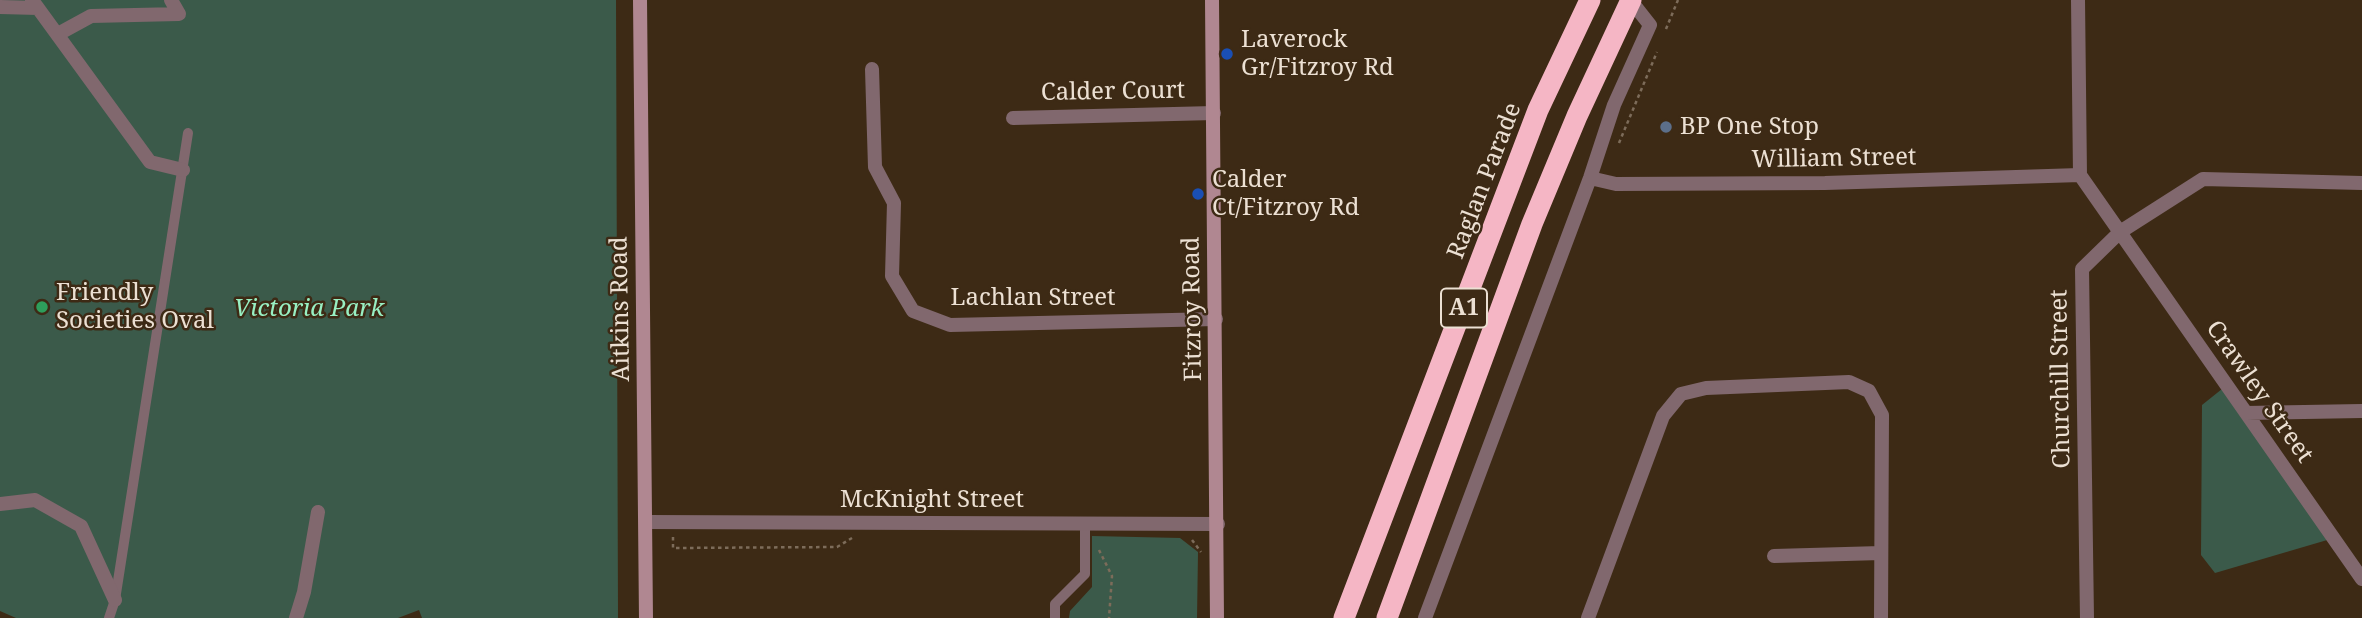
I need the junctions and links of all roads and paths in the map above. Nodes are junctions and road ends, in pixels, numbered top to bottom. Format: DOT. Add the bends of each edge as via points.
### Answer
graph roads {
  1 [pos="171,0"];
  2 [pos="640,0"];
  3 [pos="1212,0"];
  4 [pos="1590,0"];
  5 [pos="1631,0"];
  6 [pos="1678,0"];
  7 [pos="2078,0"];
  8 [pos="35,4"];
  9 [pos="0,7"];
  10 [pos="58,34"];
  11 [pos="1662,37"];
  12 [pos="1657,50"];
  13 [pos="872,68"];
  14 [pos="1214,113"];
  15 [pos="1013,118"];
  16 [pos="188,133"];
  17 [pos="1617,149"];
  18 [pos="183,170"];
  19 [pos="2080,175"];
  20 [pos="1590,178"];
  21 [pos="2362,183"];
  22 [pos="2120,232"];
  23 [pos="1216,319"];
  24 [pos="2362,411"];
  25 [pos="2246,413"];
  26 [pos="0,504"];
  27 [pos="318,512"];
  28 [pos="646,522"];
  29 [pos="673,522"];
  30 [pos="1218,524"];
  31 [pos="1085,529"];
  32 [pos="858,534"];
  33 [pos="1190,538"];
  34 [pos="1881,554"];
  35 [pos="1774,556"];
  36 [pos="1202,562"];
  37 [pos="2362,579"];
  38 [pos="115,600"];
  39 [pos="109,618"];
  40 [pos="296,618"];
  41 [pos="646,618"];
  42 [pos="1055,618"];
  43 [pos="1109,618"];
  44 [pos="1217,618"];
  45 [pos="1344,618"];
  46 [pos="1387,618"];
  47 [pos="1425,618"];
  48 [pos="1588,618"];
  49 [pos="1881,618"];
  50 [pos="2087,618"];
  1 -- 10 [label="street" via="178,14 90,16"];
  2 -- 28 [label="street, Aitkins Road"];
  3 -- 14 [label="street, Fitzroy Road"];
  4 -- 45 [label="highway, Raglan Parade / A1" via="1538,110"];
  5 -- 20 [label="street" via="1650,25 1614,105"];
  5 -- 46 [label="highway, A1" via="1532,224"];
  6 -- 11 [label="path"];
  7 -- 19 [label="street"];
  8 -- 9 [label="street"];
  8 -- 10 [label="street"];
  10 -- 18 [label="street" via="150,162"];
  12 -- 17 [label="path"];
  13 -- 23 [label="street, Lachlan Street" via="875,167 892,197 895,214 892,276 913,311 950,325"];
  14 -- 15 [label="street, Calder Court"];
  14 -- 23 [label="street, Fitzroy Road"];
  16 -- 18 [label="lane"];
  18 -- 38 [label="lane"];
  19 -- 20 [label="street, William Street" via="1630,184"];
  19 -- 22 [label="street"];
  20 -- 47 [label="street"];
  21 -- 22 [label="street, Churchill Street" via="2203,179"];
  22 -- 25 [label="street, Crawley Street"];
  22 -- 50 [label="street, Churchill Street" via="2082,270"];
  23 -- 30 [label="street, Fitzroy Road"];
  24 -- 25 [label="street"];
  25 -- 37 [label="street, Crawley Street"];
  26 -- 38 [label="street" via="35,500 81,526"];
  27 -- 40 [label="street"];
  28 -- 29 [label="street, McKnight Street"];
  28 -- 41 [label="street, Aitkins Road"];
  29 -- 31 [label="street, McKnight Street"];
  29 -- 32 [label="path" via="673,548 837,547"];
  30 -- 31 [label="street, McKnight Street"];
  30 -- 44 [label="street, Fitzroy Road"];
  31 -- 42 [label="lane" via="1085,573 1055,604"];
  31 -- 43 [label="path" via="1112,576"];
  33 -- 36 [label="path"];
  34 -- 35 [label="street"];
  34 -- 48 [label="street" via="1881,415 1869,391 1849,382 1706,388 1681,394 1663,415"];
  34 -- 49 [label="street"];
  38 -- 39 [label="lane"];
}
